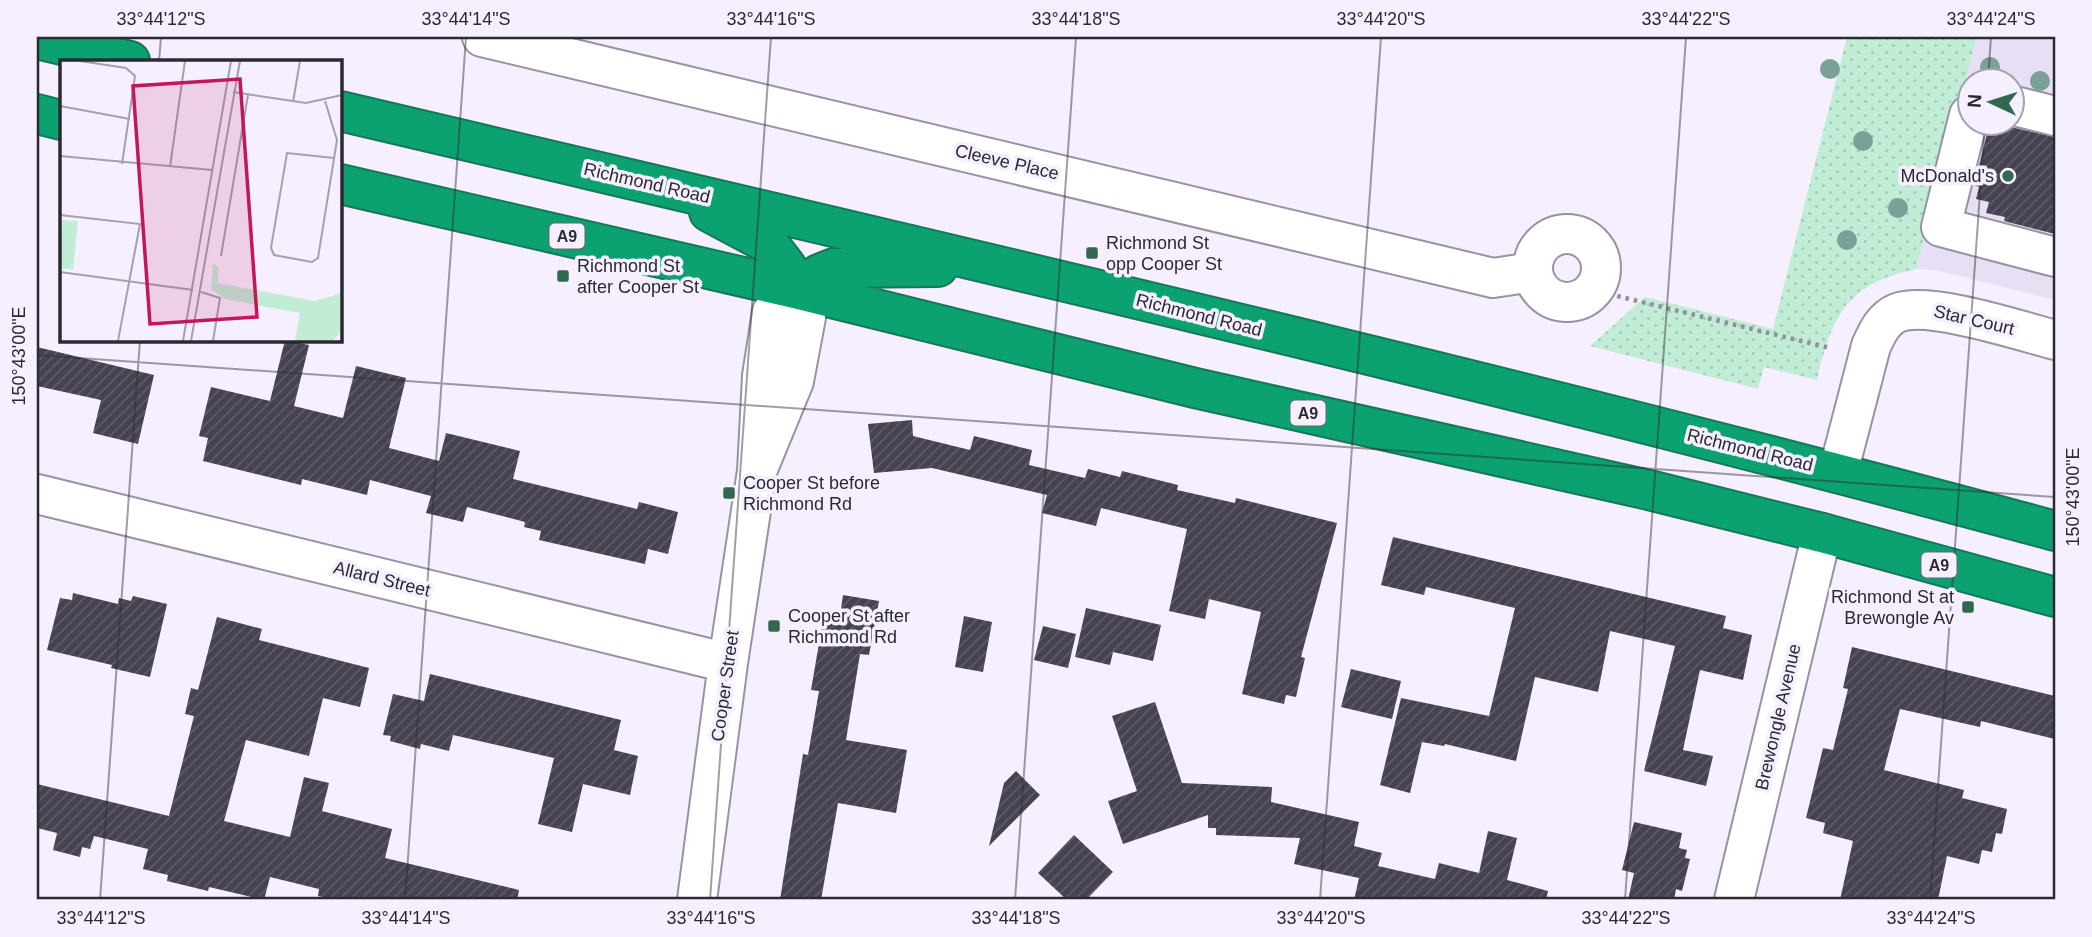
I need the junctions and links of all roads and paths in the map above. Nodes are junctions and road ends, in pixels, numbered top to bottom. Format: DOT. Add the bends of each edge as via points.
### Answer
graph roads {
  1 [pos="482,37"];
  2 [pos="37,39"];
  3 [pos="120,54"];
  4 [pos="2025,108"];
  5 [pos="341,111"];
  6 [pos="37,114"];
  7 [pos="2055,116"];
  8 [pos="60,120"];
  9 [pos="1964,136"];
  10 [pos="341,184"];
  11 [pos="664,187"];
  12 [pos="1941,227"];
  13 [pos="2055,257"];
  14 [pos="1003,267"];
  15 [pos="1533,272"];
  16 [pos="2055,280"];
  17 [pos="794,289"];
  18 [pos="1609,294"];
  19 [pos="2055,340"];
  20 [pos="1830,348"];
  21 [pos="1839,473"];
  22 [pos="37,494"];
  23 [pos="2055,531"];
  24 [pos="1822,533"];
  25 [pos="2055,597"];
  26 [pos="728,663"];
  27 [pos="697,900"];
  28 [pos="1734,900"];
  1 -- 15 [label="street, Cleeve Place" via="1493,278"];
  2 -- 3 [label="highway"];
  4 -- 7 [label="street"];
  5 -- 11 [label="highway, Richmond Road"];
  6 -- 8 [label="highway"];
  9 -- 12 [label="street"];
  10 -- 17 [label="highway, A9"];
  11 -- 14 [label="highway, Richmond Road"];
  11 -- 17 [label="highway" via="769,244 786,267"];
  12 -- 13 [label="street"];
  12 -- 16 [label="street" via="1953,252"];
  14 -- 17 [label="highway" via="834,268"];
  14 -- 21 [label="highway, Richmond Road"];
  17 -- 24 [label="highway, A9" via="1195,388"];
  17 -- 26 [label="street, Cooper Street" via="772,312 761,376 757,471"];
  18 -- 20 [label="path"];
  19 -- 21 [label="street, Star Court" via="1931,309 1895,314 1871,346"];
  21 -- 23 [label="highway, Richmond Road"];
  22 -- 26 [label="street, Allard Street"];
  24 -- 25 [label="highway, A9"];
  24 -- 28 [label="street, Brewongle Avenue"];
  26 -- 27 [label="street, Cooper Street"];
}
